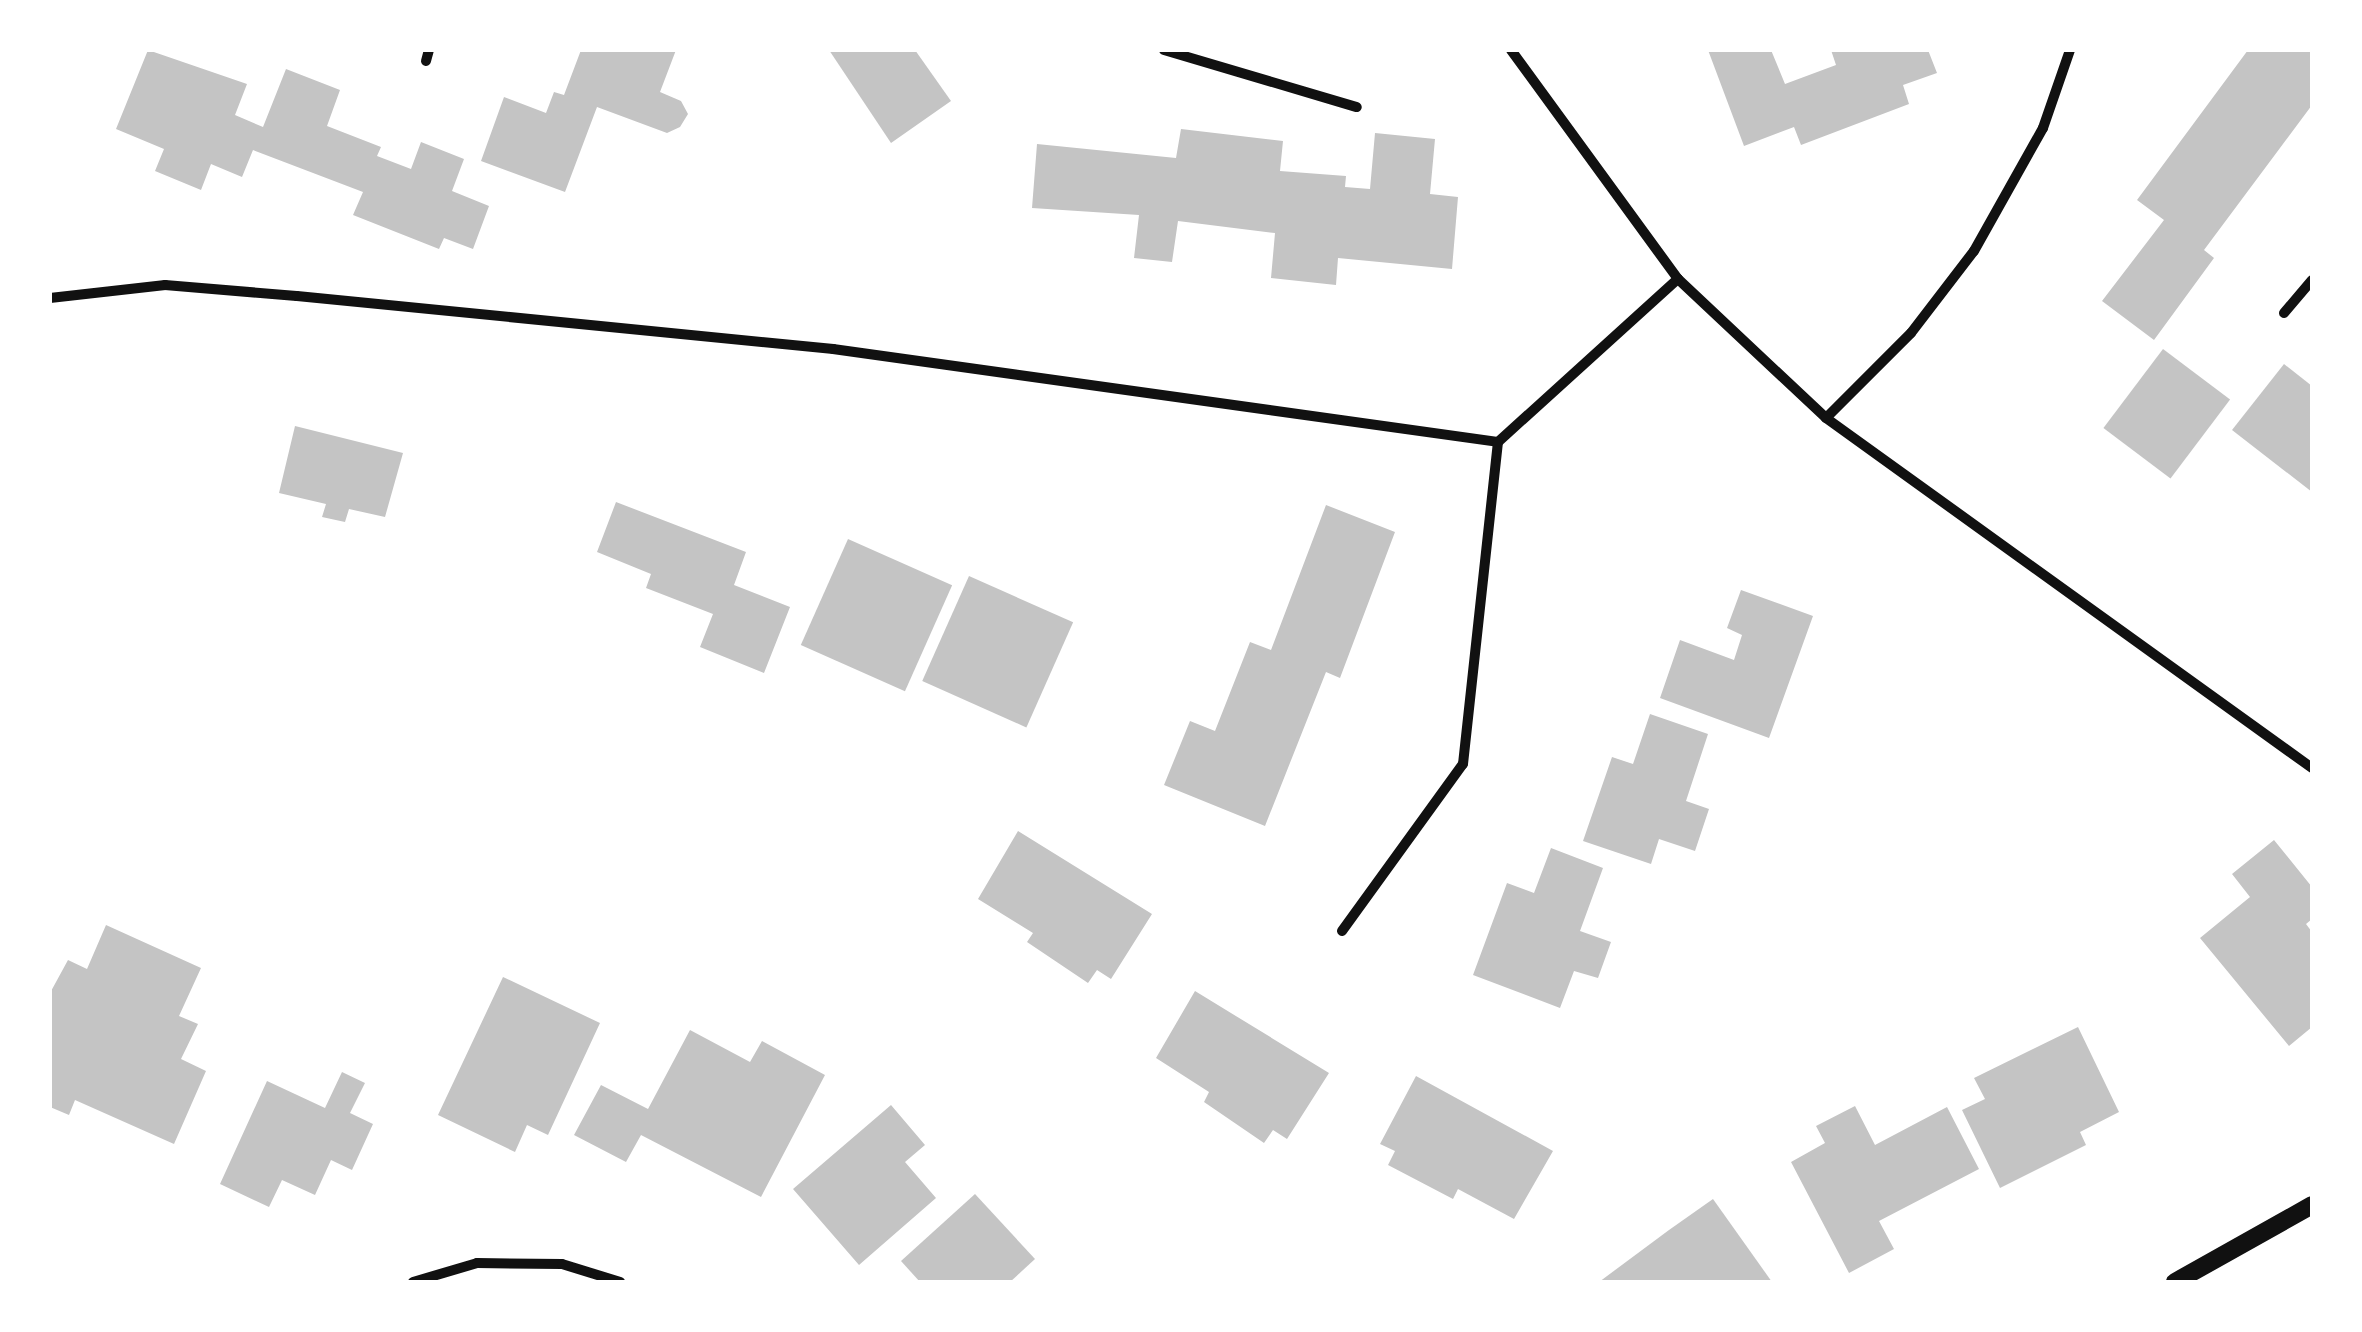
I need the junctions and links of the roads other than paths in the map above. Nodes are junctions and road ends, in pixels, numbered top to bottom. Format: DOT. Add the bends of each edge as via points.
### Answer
graph roads {
  1 [pos="1164,50"];
  2 [pos="1512,50"];
  3 [pos="2070,50"];
  4 [pos="1357,108"];
  5 [pos="1678,278"];
  6 [pos="2312,280"];
  7 [pos="50,298"];
  8 [pos="2284,312"];
  9 [pos="1826,418"];
  10 [pos="1498,442"];
  11 [pos="2312,768"];
  12 [pos="1342,931"];
  13 [pos="2312,1205"];
  14 [pos="413,1282"];
  15 [pos="620,1282"];
  16 [pos="2176,1282"];
  1 -- 4 [label="street"];
  2 -- 5 [label="street"];
  3 -- 9 [label="street" via="2042,128 1974,251 1911,333"];
  5 -- 9 [label="street"];
  5 -- 10 [label="street"];
  6 -- 8 [label="street"];
  7 -- 10 [label="street" via="165,285 833,349"];
  9 -- 11 [label="street"];
  10 -- 12 [label="street" via="1463,764"];
  13 -- 16 [label="street"];
  14 -- 15 [label="street" via="477,1263 562,1264"];
}
